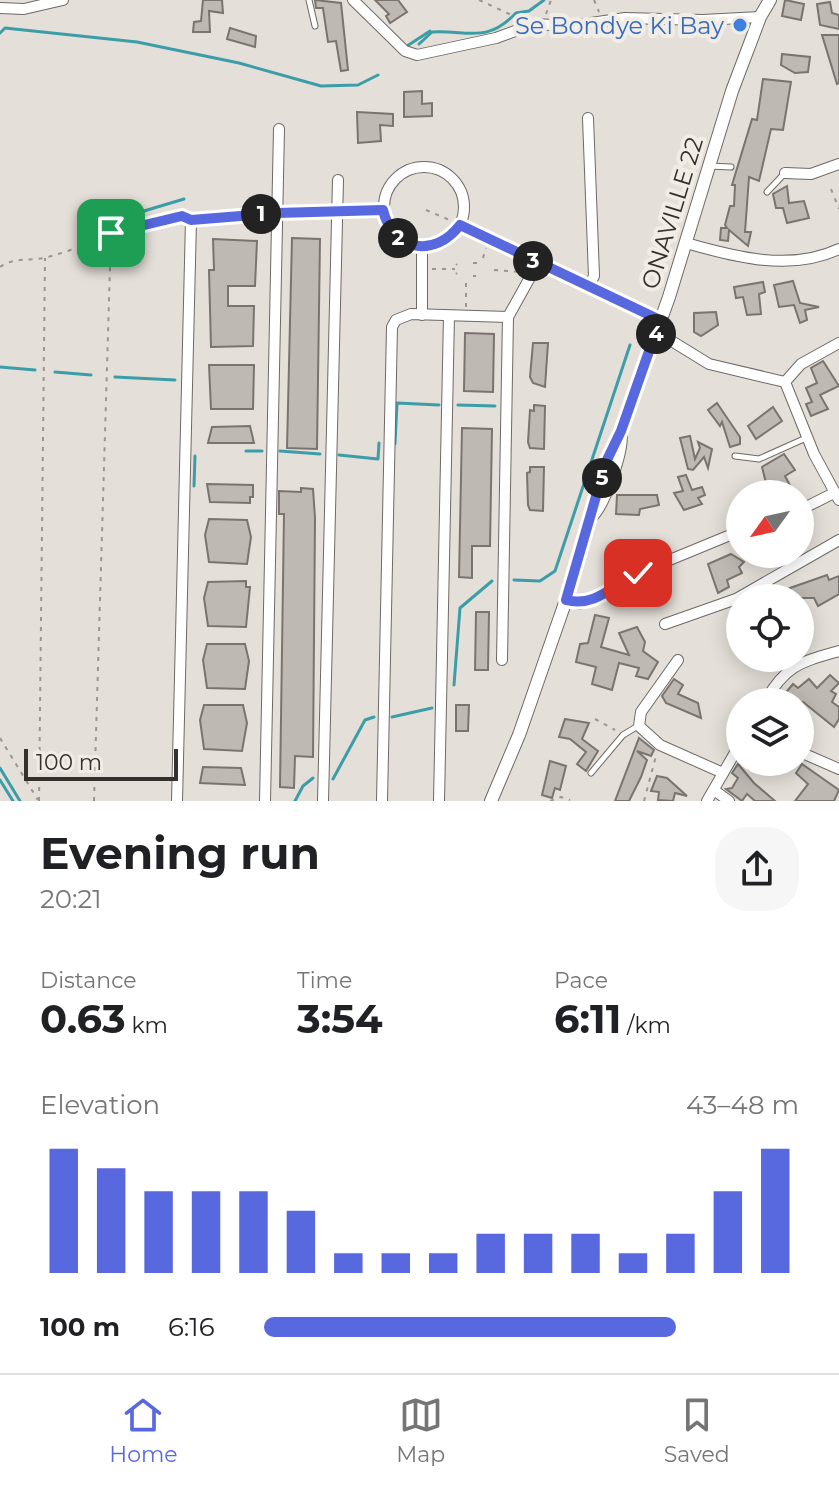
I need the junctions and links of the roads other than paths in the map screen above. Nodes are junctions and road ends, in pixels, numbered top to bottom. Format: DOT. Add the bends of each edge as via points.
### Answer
graph roads {
  1 [pos="63,0"];
  2 [pos="309,0"];
  3 [pos="353,0"];
  4 [pos="770,0"];
  5 [pos="0,8"];
  6 [pos="760,17"];
  7 [pos="315,26"];
  8 [pos="588,118"];
  9 [pos="279,129"];
  10 [pos="839,164"];
  11 [pos="709,166"];
  12 [pos="731,167"];
  13 [pos="785,173"];
  14 [pos="338,180"];
  15 [pos="767,192"];
  16 [pos="383,210"];
  17 [pos="336,212"];
  18 [pos="277,213"];
  19 [pos="460,225"];
  20 [pos="686,243"];
  21 [pos="422,248"];
  22 [pos="839,249"];
  23 [pos="538,263"];
  24 [pos="589,286"];
  25 [pos="422,315"];
  26 [pos="449,316"];
  27 [pos="508,317"];
  28 [pos="658,326"];
  29 [pos="838,345"];
  30 [pos="785,382"];
  31 [pos="807,438"];
  32 [pos="735,456"];
  33 [pos="836,496"];
  34 [pos="814,505"];
  35 [pos="726,537"];
  36 [pos="839,540"];
  37 [pos="768,584"];
  38 [pos="566,600"];
  39 [pos="726,604"];
  40 [pos="665,624"];
  41 [pos="839,651"];
  42 [pos="814,657"];
  43 [pos="502,660"];
  44 [pos="678,660"];
  45 [pos="639,726"];
  46 [pos="814,758"];
  47 [pos="726,768"];
  48 [pos="839,769"];
  49 [pos="591,773"];
  50 [pos="723,773"];
  51 [pos="714,790"];
  52 [pos="177,801"];
  53 [pos="265,801"];
  54 [pos="323,801"];
  55 [pos="382,801"];
  56 [pos="439,801"];
  57 [pos="491,801"];
  58 [pos="707,801"];
  59 [pos="729,801"];
  1 -- 5 [label="street" via="24,9"];
  2 -- 7 [label="lane"];
  3 -- 6 [label="street" via="410,54 444,51 534,24"];
  4 -- 6 [label="street, ONAVILLE 22"];
  6 -- 11 [label="street, ONAVILLE 22"];
  8 -- 24 [label="street" via="594,276"];
  9 -- 18 [label="street"];
  10 -- 13 [label="street" via="811,174"];
  11 -- 12 [label="lane"];
  11 -- 20 [label="street, ONAVILLE 22"];
  13 -- 15 [label="lane"];
  14 -- 17 [label="street"];
  16 -- 17 [label="street"];
  16 -- 19 [label="street" via="384,195 402,172 431,167 445,172 463,196"];
  16 -- 21 [label="street" via="391,232"];
  17 -- 18 [label="street"];
  17 -- 54 [label="street"];
  18 -- 52 [label="street" via="191,220"];
  18 -- 53 [label="street"];
  19 -- 21 [label="street" via="438,246"];
  19 -- 23 [label="street"];
  20 -- 22 [label="street" via="727,255 782,261 816,258"];
  20 -- 28 [label="street, ONAVILLE 22"];
  21 -- 25 [label="street"];
  23 -- 24 [label="street"];
  23 -- 27 [label="street"];
  24 -- 28 [label="street"];
  25 -- 26 [label="street"];
  25 -- 55 [label="street" via="402,316 392,327"];
  26 -- 27 [label="street"];
  26 -- 56 [label="street"];
  27 -- 43 [label="street"];
  28 -- 30 [label="street" via="709,364"];
  28 -- 38 [label="street, ONAVILLE 22" via="606,462"];
  29 -- 30 [label="street" via="801,364"];
  30 -- 31 [label="street"];
  31 -- 32 [label="lane" via="759,459"];
  31 -- 33 [label="street"];
  33 -- 34 [label="street"];
  35 -- 38 [label="street" via="638,573 599,598 579,604"];
  36 -- 37 [label="street"];
  38 -- 57 [label="street, ONAVILLE 22"];
  39 -- 40 [label="street"];
  41 -- 42 [label="street"];
  44 -- 45 [label="street" via="641,712"];
  45 -- 49 [label="lane" via="623,735"];
  45 -- 50 [label="street" via="660,745"];
  46 -- 48 [label="street"];
  47 -- 50 [label="street"];
  50 -- 51 [label="street"];
  51 -- 58 [label="street"];
  51 -- 59 [label="street"];
}
